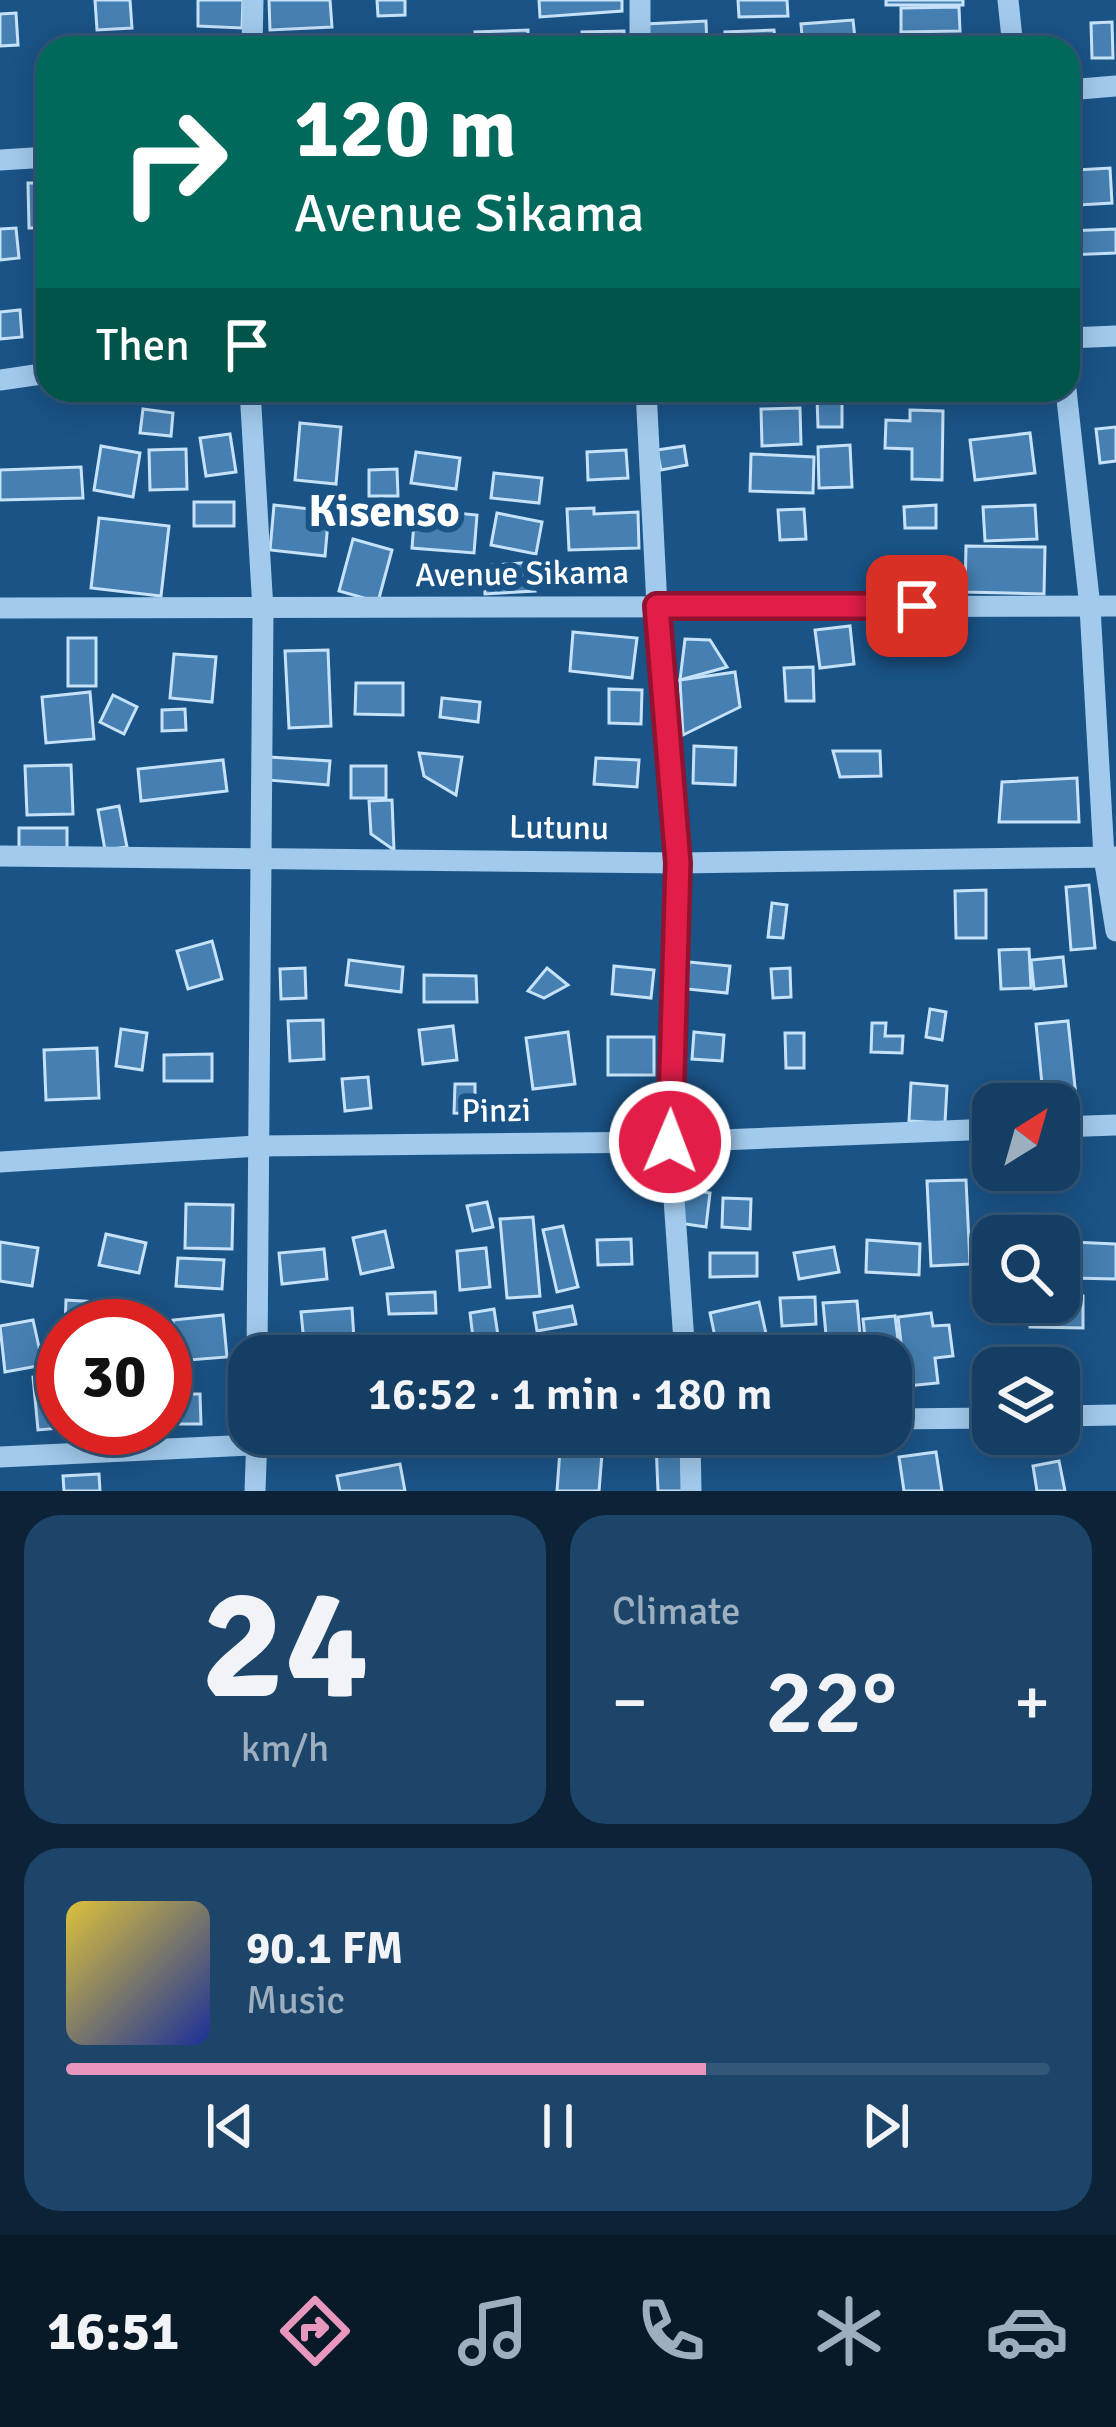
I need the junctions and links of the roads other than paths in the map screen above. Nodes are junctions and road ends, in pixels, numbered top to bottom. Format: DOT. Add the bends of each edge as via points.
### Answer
graph roads {
  1 [pos="253,0"];
  2 [pos="640,0"];
  3 [pos="1008,0"];
  4 [pos="252,36"];
  5 [pos="640,36"];
  6 [pos="1012,36"];
  7 [pos="1116,86"];
  8 [pos="1080,89"];
  9 [pos="36,158"];
  10 [pos="0,160"];
  11 [pos="1116,336"];
  12 [pos="1080,338"];
  13 [pos="36,376"];
  14 [pos="0,380"];
  15 [pos="251,402"];
  16 [pos="647,402"];
  17 [pos="1067,402"];
  18 [pos="657,606"];
  19 [pos="1116,606"];
  20 [pos="1090,607"];
  21 [pos="0,608"];
  22 [pos="263,610"];
  23 [pos="0,856"];
  24 [pos="259,856"];
  25 [pos="1110,857"];
  26 [pos="678,863"];
  27 [pos="1116,931"];
  28 [pos="1116,1125"];
  29 [pos="1080,1126"];
  30 [pos="972,1131"];
  31 [pos="670,1142"];
  32 [pos="258,1146"];
  33 [pos="0,1162"];
  34 [pos="257,1335"];
  35 [pos="684,1335"];
  36 [pos="1116,1415"];
  37 [pos="1080,1416"];
  38 [pos="972,1418"];
  39 [pos="912,1420"];
  40 [pos="228,1442"];
  41 [pos="256,1455"];
  42 [pos="690,1455"];
  43 [pos="0,1456"];
  44 [pos="255,1491"];
  45 [pos="691,1491"];
  1 -- 4 [label="street"];
  2 -- 5 [label="street"];
  3 -- 6 [label="street"];
  7 -- 8 [label="street"];
  9 -- 10 [label="street"];
  11 -- 12 [label="street"];
  13 -- 14 [label="street"];
  15 -- 22 [label="street"];
  16 -- 18 [label="street"];
  17 -- 20 [label="street"];
  18 -- 20 [label="street, Avenue Sikama"];
  18 -- 22 [label="street, Avenue Sikama"];
  18 -- 26 [label="street"];
  19 -- 20 [label="street, Avenue Sikama"];
  20 -- 25 [label="street"];
  21 -- 22 [label="street, Avenue Sikama"];
  22 -- 24 [label="street"];
  23 -- 24 [label="street, Lutunu"];
  24 -- 26 [label="street, Lutunu"];
  24 -- 32 [label="street"];
  25 -- 26 [label="street, Lutunu"];
  25 -- 27 [label="street"];
  26 -- 31 [label="street"];
  28 -- 29 [label="street"];
  30 -- 31 [label="street, Pinzi"];
  31 -- 32 [label="street, Pinzi"];
  31 -- 35 [label="street"];
  32 -- 33 [label="street, Pinzi"];
  32 -- 34 [label="street"];
  36 -- 37 [label="street"];
  38 -- 39 [label="street"];
  40 -- 43 [label="street"];
  41 -- 44 [label="street"];
  42 -- 45 [label="street"];
}
